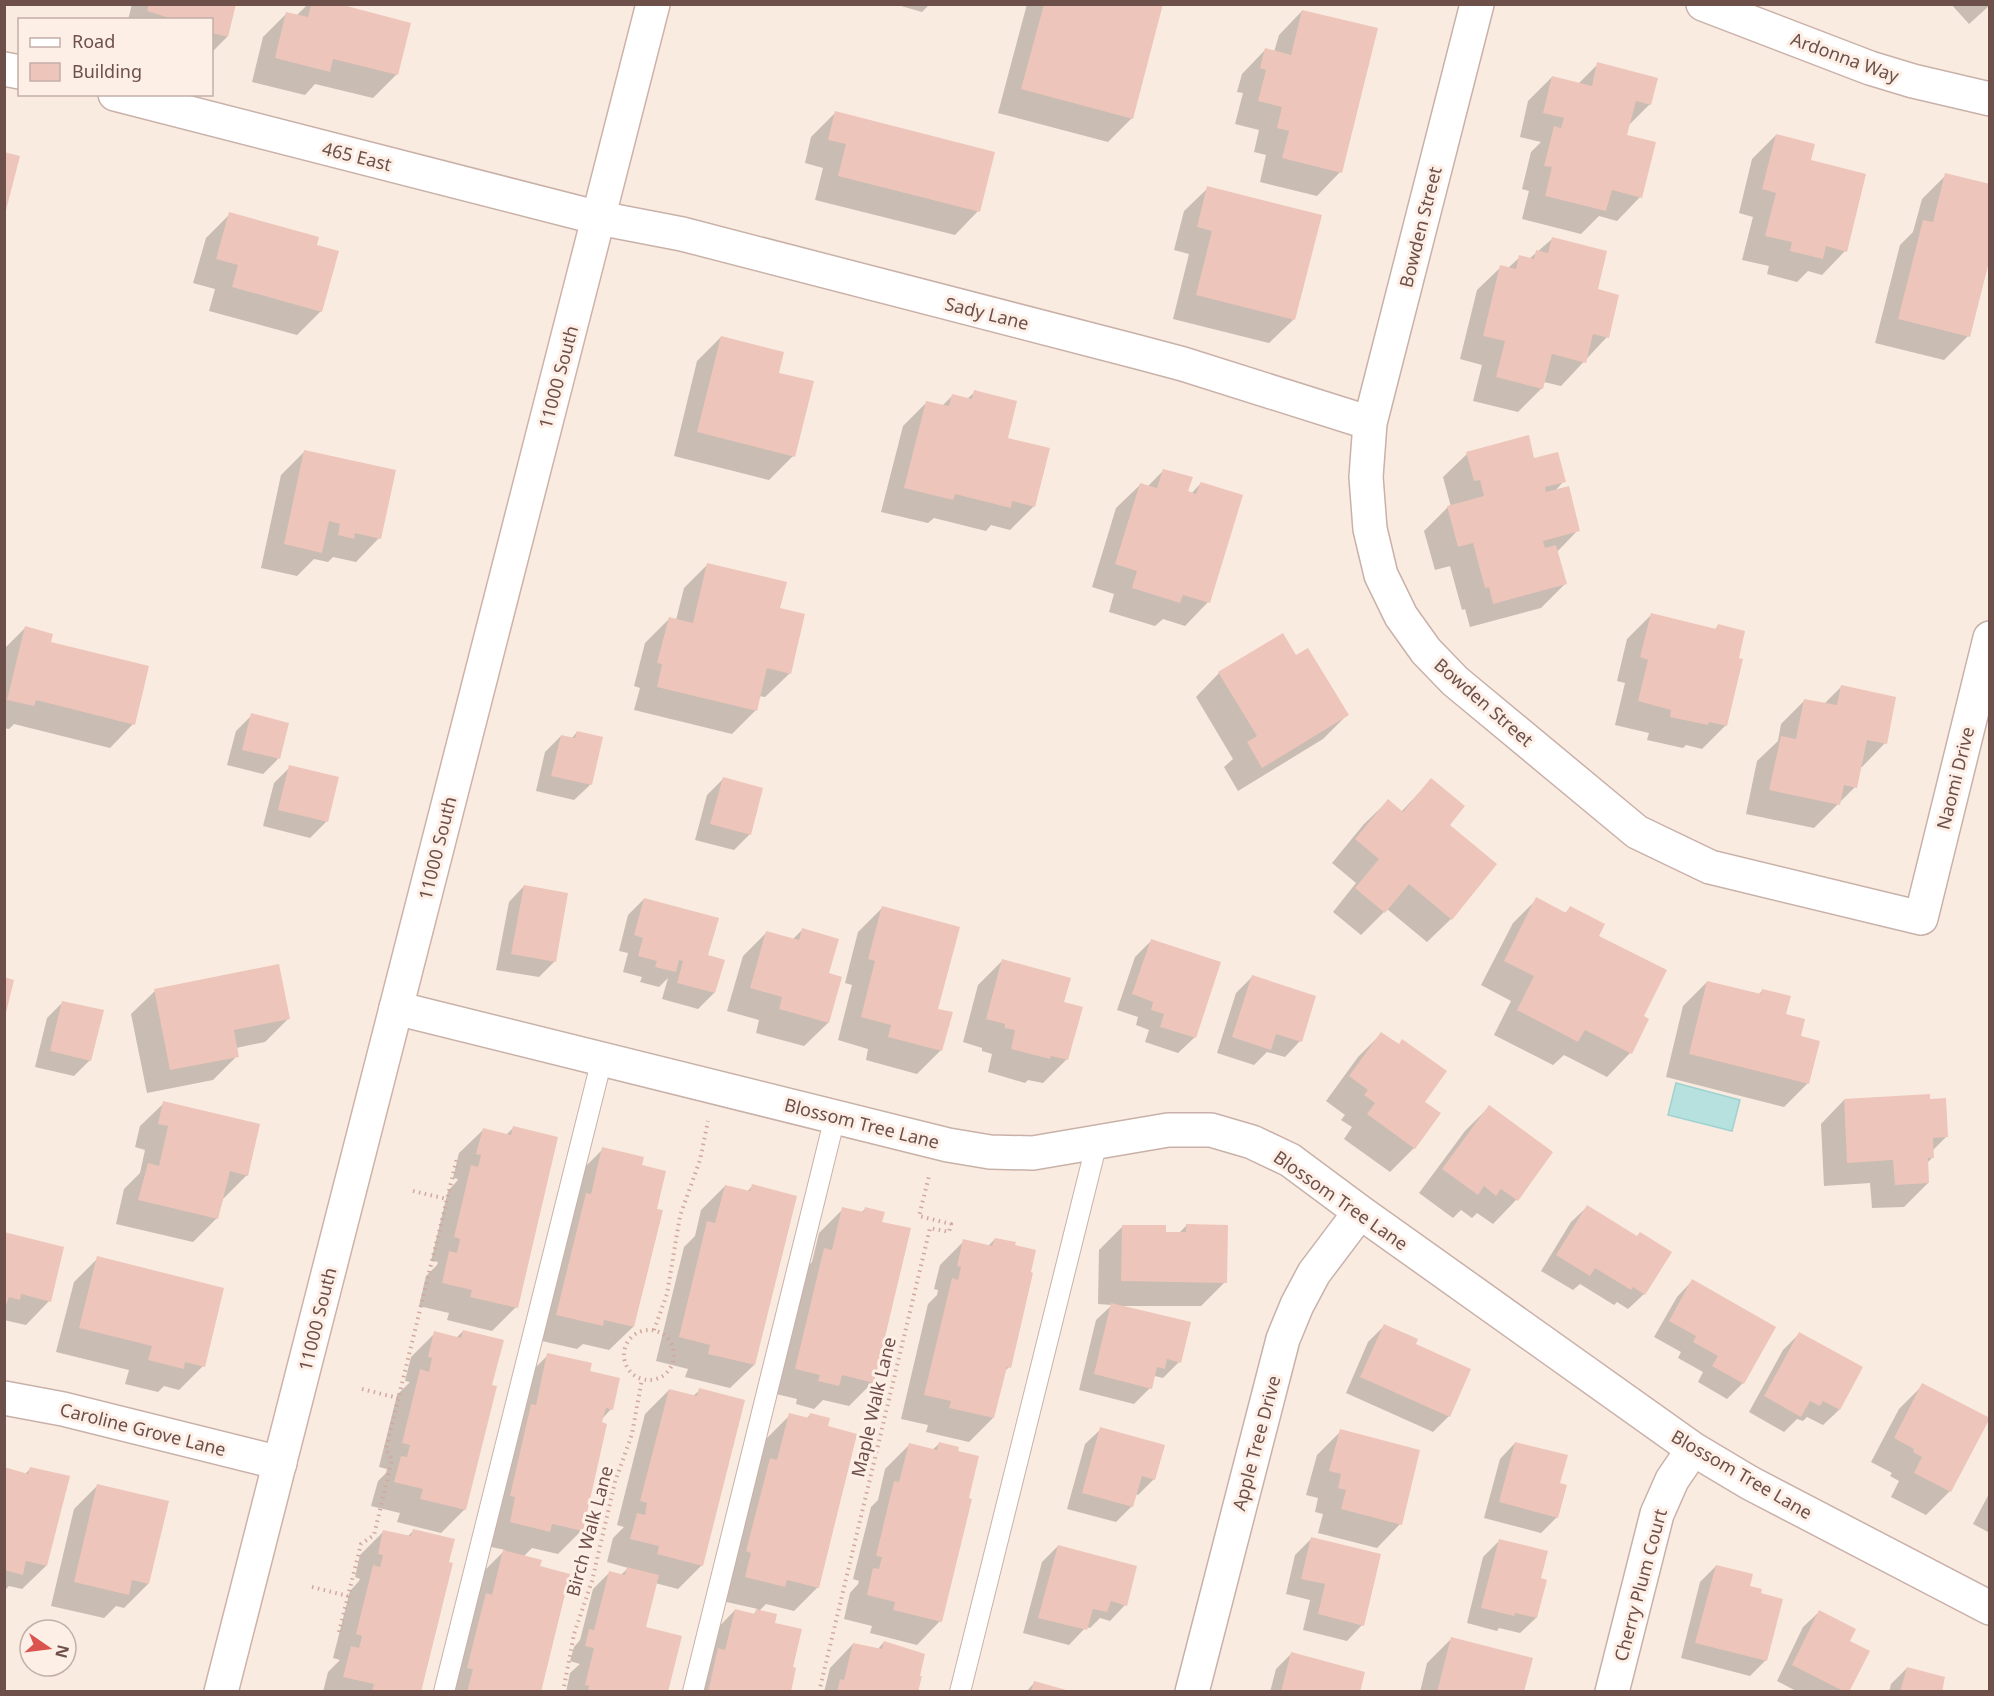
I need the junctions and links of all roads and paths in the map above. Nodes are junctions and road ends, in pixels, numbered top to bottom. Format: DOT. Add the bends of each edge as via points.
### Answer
graph roads {
  1 [pos="653,4"];
  2 [pos="1477,4"];
  3 [pos="1703,4"];
  4 [pos="123,96"];
  5 [pos="1989,99"];
  6 [pos="599,218"];
  7 [pos="1370,423"];
  8 [pos="1989,638"];
  9 [pos="1922,918"];
  10 [pos="396,1008"];
  11 [pos="602,1059"];
  12 [pos="835,1117"];
  13 [pos="708,1121"];
  14 [pos="1097,1142"];
  15 [pos="457,1158"];
  16 [pos="929,1176"];
  17 [pos="413,1191"];
  18 [pos="447,1199"];
  19 [pos="1360,1212"];
  20 [pos="654,1330"];
  21 [pos="642,1379"];
  22 [pos="363,1389"];
  23 [pos="4,1398"];
  24 [pos="398,1398"];
  25 [pos="1693,1449"];
  26 [pos="280,1463"];
  27 [pos="312,1587"];
  28 [pos="348,1596"];
  29 [pos="1989,1608"];
  30 [pos="339,1632"];
  31 [pos="221,1692"];
  32 [pos="444,1692"];
  33 [pos="563,1692"];
  34 [pos="693,1692"];
  35 [pos="819,1692"];
  36 [pos="960,1692"];
  37 [pos="1192,1692"];
  38 [pos="1612,1692"];
  1 -- 6 [label="street, 11000 South"];
  2 -- 7 [label="street, Bowden Street"];
  3 -- 5 [label="street, Ardonna Way" via="1870,68"];
  4 -- 6 [label="street, 465 East"];
  6 -- 7 [label="street, Sady Lane" via="682,234 1149,355"];
  6 -- 10 [label="street, 11000 South"];
  7 -- 9 [label="street, Bowden Street" via="1366,477 1370,529 1381,575 1401,616 1426,651 1455,681 1637,832 1710,867"];
  8 -- 9 [label="street, Naomi Drive"];
  10 -- 11 [label="street, Blossom Tree Lane"];
  10 -- 26 [label="street, 11000 South"];
  11 -- 12 [label="street, Blossom Tree Lane"];
  11 -- 32 [label="lane"];
  12 -- 14 [label="street, Blossom Tree Lane" via="990,1152 1033,1153"];
  12 -- 34 [label="lane"];
  13 -- 20 [label="path" via="700,1160 680,1216 667,1294"];
  14 -- 19 [label="street, Blossom Tree Lane" via="1168,1130 1211,1131 1252,1142 1290,1160"];
  14 -- 36 [label="lane"];
  15 -- 18 [label="path"];
  16 -- 35 [label="path, Maple Walk Lane" via="919,1216 951,1224 949,1232 930,1228"];
  17 -- 18 [label="path"];
  18 -- 24 [label="path"];
  19 -- 25 [label="street, Blossom Tree Lane"];
  19 -- 37 [label="street, Apple Tree Drive" via="1314,1274 1283,1339"];
  20 -- 21 [label="path" via="633,1336 625,1348 629,1370"];
  20 -- 21 [label="path" via="668,1338 673,1361 664,1375"];
  21 -- 33 [label="path, Birch Walk Lane" via="634,1426 574,1634"];
  22 -- 24 [label="path"];
  23 -- 26 [label="street, Caroline Grove Lane"];
  24 -- 28 [label="path" via="386,1449 392,1460 374,1535 361,1544"];
  25 -- 29 [label="street, Blossom Tree Lane"];
  25 -- 38 [label="street, Cherry Plum Court" via="1672,1480 1657,1514"];
  26 -- 31 [label="street, 11000 South"];
  27 -- 28 [label="path"];
  28 -- 30 [label="path"];
}
